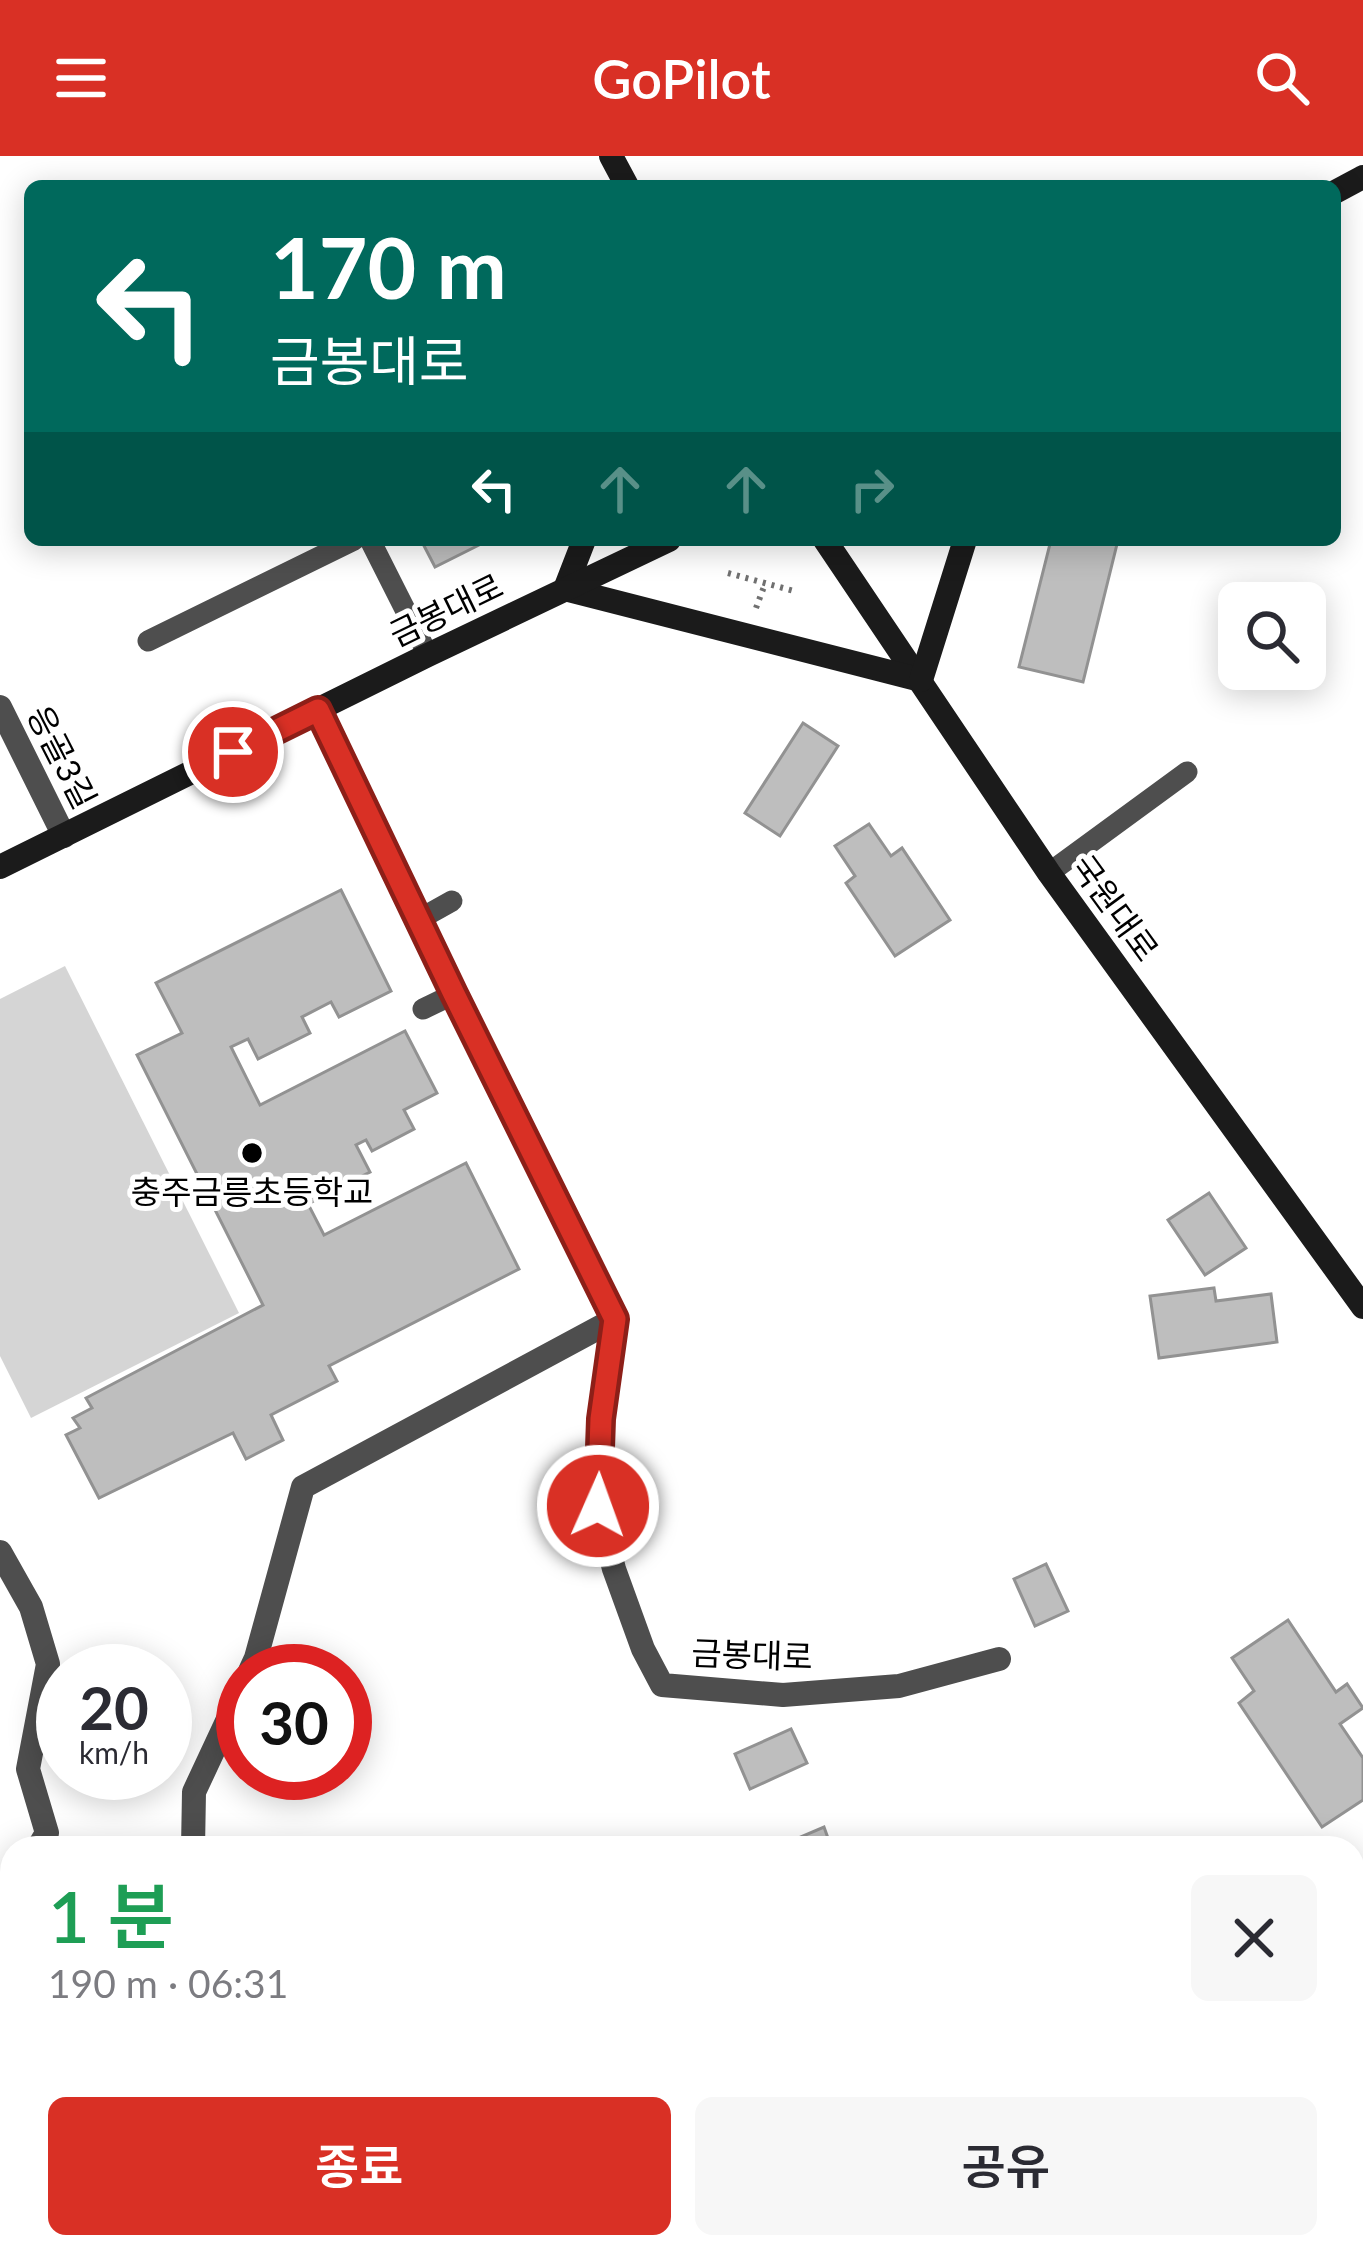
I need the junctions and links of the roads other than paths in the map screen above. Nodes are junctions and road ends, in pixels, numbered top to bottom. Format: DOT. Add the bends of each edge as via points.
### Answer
graph roads {
  1 [pos="342,546"];
  2 [pos="373,546"];
  3 [pos="582,546"];
  4 [pos="657,546"];
  5 [pos="829,546"];
  6 [pos="963,546"];
  7 [pos="565,590"];
  8 [pos="148,641"];
  9 [pos="428,656"];
  10 [pos="921,680"];
  11 [pos="0,707"];
  12 [pos="318,710"];
  13 [pos="1187,772"];
  14 [pos="64,836"];
  15 [pos="0,867"];
  16 [pos="1049,873"];
  17 [pos="452,901"];
  18 [pos="418,920"];
  19 [pos="454,994"];
  20 [pos="423,1009"];
  21 [pos="1363,1307"];
  22 [pos="615,1319"];
  23 [pos="0,1552"];
  24 [pos="260,1644"];
  25 [pos="999,1659"];
  26 [pos="216,1745"];
  27 [pos="45,1836"];
  28 [pos="193,1836"];
  1 -- 8 [label="lane"];
  2 -- 9 [label="lane"];
  3 -- 7 [label="street"];
  4 -- 7 [label="street, 금봉대로"];
  5 -- 10 [label="street, 국원대로"];
  6 -- 10 [label="street"];
  7 -- 9 [label="street, 금봉대로"];
  7 -- 10 [label="street"];
  9 -- 12 [label="street, 금봉대로"];
  10 -- 16 [label="street, 국원대로"];
  11 -- 14 [label="street, 응골3길"];
  12 -- 14 [label="street, 금봉대로"];
  12 -- 18 [label="street"];
  13 -- 16 [label="lane"];
  14 -- 15 [label="street, 금봉대로"];
  16 -- 21 [label="street, 국원대로"];
  17 -- 18 [label="lane"];
  18 -- 19 [label="street"];
  19 -- 20 [label="lane"];
  19 -- 22 [label="street"];
  22 -- 24 [label="street" via="303,1487"];
  22 -- 25 [label="street, 금봉대로" via="598,1506 614,1569 662,1685 783,1695 899,1686"];
  23 -- 27 [label="street" via="31,1606 48,1664 28,1769"];
  26 -- 28 [label="street" via="194,1792"];
}
